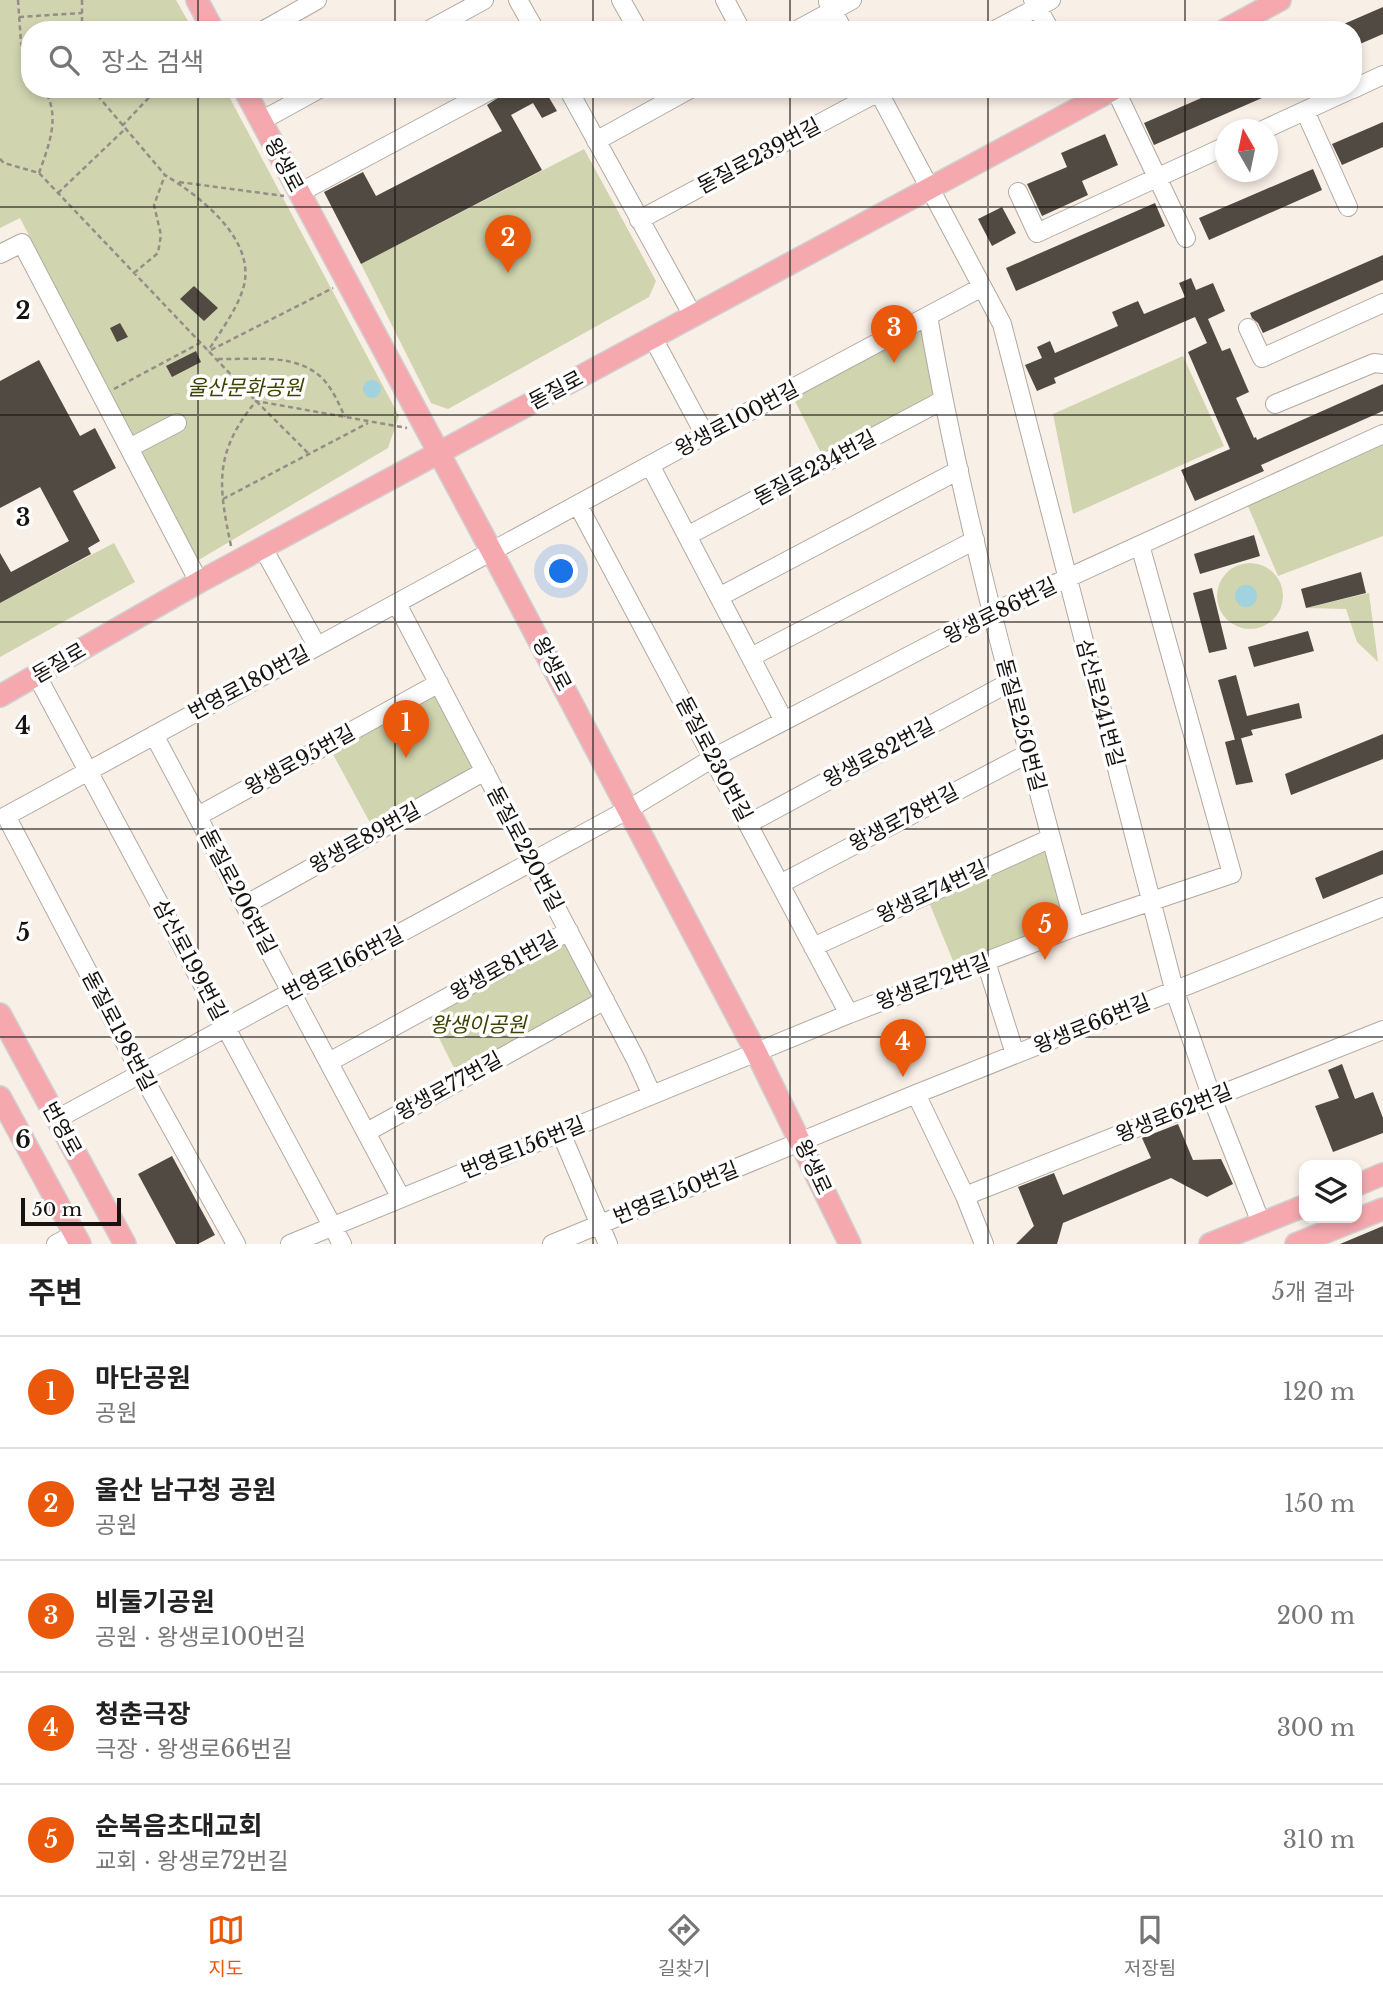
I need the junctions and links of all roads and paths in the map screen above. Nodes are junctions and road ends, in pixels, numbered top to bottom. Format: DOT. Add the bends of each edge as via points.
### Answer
graph roads {
  1 [pos="18,0"];
  2 [pos="82,0"];
  3 [pos="197,0"];
  4 [pos="315,0"];
  5 [pos="484,0"];
  6 [pos="518,0"];
  7 [pos="621,0"];
  8 [pos="725,0"];
  9 [pos="852,0"];
  10 [pos="1040,2"];
  11 [pos="1272,2"];
  12 [pos="829,5"];
  13 [pos="82,13"];
  14 [pos="19,18"];
  15 [pos="82,21"];
  16 [pos="208,21"];
  17 [pos="279,21"];
  18 [pos="446,21"];
  19 [pos="530,21"];
  20 [pos="633,21"];
  21 [pos="736,21"];
  22 [pos="809,21"];
  23 [pos="838,21"];
  24 [pos="1009,21"];
  25 [pos="1047,21"];
  26 [pos="1240,21"];
  27 [pos="21,43"];
  28 [pos="1383,75"];
  29 [pos="1362,84"];
  30 [pos="48,98"];
  31 [pos="99,98"];
  32 [pos="149,98"];
  33 [pos="249,98"];
  34 [pos="303,98"];
  35 [pos="477,98"];
  36 [pos="573,98"];
  37 [pos="668,98"];
  38 [pos="864,98"];
  39 [pos="883,98"];
  40 [pos="1084,98"];
  41 [pos="1119,98"];
  42 [pos="1333,98"];
  43 [pos="1305,111"];
  44 [pos="261,121"];
  45 [pos="1278,123"];
  46 [pos="123,127"];
  47 [pos="596,141"];
  48 [pos="1215,151"];
  49 [pos="0,159"];
  50 [pos="39,173"];
  51 [pos="165,175"];
  52 [pos="1157,177"];
  53 [pos="176,182"];
  54 [pos="930,188"];
  55 [pos="1018,192"];
  56 [pos="58,193"];
  57 [pos="300,196"];
  58 [pos="1348,207"];
  59 [pos="639,220"];
  60 [pos="1186,238"];
  61 [pos="0,254"];
  62 [pos="134,273"];
  63 [pos="346,281"];
  64 [pos="982,287"];
  65 [pos="1383,303"];
  66 [pos="694,316"];
  67 [pos="928,316"];
  68 [pos="1248,328"];
  69 [pos="653,338"];
  70 [pos="200,343"];
  71 [pos="208,351"];
  72 [pos="216,359"];
  73 [pos="1383,364"];
  74 [pos="102,396"];
  75 [pos="943,400"];
  76 [pos="256,401"];
  77 [pos="1275,404"];
  78 [pos="345,417"];
  79 [pos="370,422"];
  80 [pos="177,423"];
  81 [pos="428,432"];
  82 [pos="1383,434"];
  83 [pos="705,435"];
  84 [pos="129,448"];
  85 [pos="439,453"];
  86 [pos="309,454"];
  87 [pos="650,465"];
  88 [pos="959,470"];
  89 [pos="223,499"];
  90 [pos="578,505"];
  91 [pos="687,536"];
  92 [pos="975,540"];
  93 [pos="1140,545"];
  94 [pos="263,548"];
  95 [pos="492,552"];
  96 [pos="234,563"];
  97 [pos="1068,578"];
  98 [pos="200,582"];
  99 [pos="719,597"];
  100 [pos="397,604"];
  101 [pos="991,612"];
  102 [pos="317,646"];
  103 [pos="751,657"];
  104 [pos="37,676"];
  105 [pos="1010,682"];
  106 [pos="439,683"];
  107 [pos="0,696"];
  108 [pos="784,721"];
  109 [pos="154,735"];
  110 [pos="1028,753"];
  111 [pos="713,758"];
  112 [pos="88,771"];
  113 [pos="485,771"];
  114 [pos="629,809"];
  115 [pos="6,816"];
  116 [pos="198,816"];
  117 [pos="748,824"];
  118 [pos="1051,838"];
  119 [pos="532,862"];
  120 [pos="780,884"];
  121 [pos="1152,901"];
  122 [pos="245,905"];
  123 [pos="1383,907"];
  124 [pos="1075,927"];
  125 [pos="569,931"];
  126 [pos="813,947"];
  127 [pos="986,962"];
  128 [pos="1175,990"];
  129 [pos="292,992"];
  130 [pos="605,1000"];
  131 [pos="0,1014"];
  132 [pos="849,1014"];
  133 [pos="226,1027"];
  134 [pos="1383,1030"];
  135 [pos="756,1052"];
  136 [pos="1015,1054"];
  137 [pos="330,1062"];
  138 [pos="141,1073"];
  139 [pos="915,1094"];
  140 [pos="652,1095"];
  141 [pos="0,1097"];
  142 [pos="1212,1098"];
  143 [pos="57,1119"];
  144 [pos="367,1132"];
  145 [pos="561,1133"];
  146 [pos="802,1142"];
  147 [pos="1383,1174"];
  148 [pos="1362,1183"];
  149 [pos="965,1196"];
  150 [pos="401,1198"];
  151 [pos="1299,1208"];
  152 [pos="1383,1209"];
  153 [pos="1261,1223"];
  154 [pos="598,1224"];
  155 [pos="332,1227"];
  156 [pos="70,1241"];
  157 [pos="125,1244"];
  158 [pos="236,1244"];
  159 [pos="290,1244"];
  160 [pos="342,1244"];
  161 [pos="552,1244"];
  162 [pos="608,1244"];
  163 [pos="849,1244"];
  164 [pos="984,1244"];
  165 [pos="1210,1244"];
  166 [pos="1296,1244"];
  1 -- 14 [label="path"];
  2 -- 13 [label="path"];
  3 -- 16 [label="main road"];
  4 -- 17 [label="street"];
  5 -- 18 [label="street"];
  6 -- 19 [label="street"];
  7 -- 20 [label="street"];
  8 -- 21 [label="street"];
  9 -- 12 [label="street"];
  10 -- 24 [label="street"];
  10 -- 25 [label="street"];
  11 -- 26 [label="main road"];
  12 -- 22 [label="street"];
  12 -- 23 [label="street"];
  13 -- 14 [label="path"];
  13 -- 15 [label="path"];
  14 -- 27 [label="path"];
  28 -- 29 [label="street"];
  30 -- 50 [label="path" via="53,119"];
  31 -- 46 [label="path"];
  32 -- 46 [label="path"];
  33 -- 44 [label="main road, 왕생로"];
  34 -- 44 [label="street"];
  35 -- 57 [label="street"];
  36 -- 47 [label="street"];
  37 -- 47 [label="street"];
  38 -- 59 [label="street, 돋질로239번길"];
  39 -- 54 [label="street, 삼산로241번길"];
  40 -- 54 [label="main road, 돋질로"];
  41 -- 52 [label="street"];
  42 -- 43 [label="street"];
  43 -- 45 [label="street"];
  43 -- 58 [label="street"];
  44 -- 57 [label="main road, 왕생로"];
  46 -- 51 [label="path"];
  46 -- 56 [label="path"];
  47 -- 59 [label="street"];
  48 -- 52 [label="street"];
  49 -- 50 [label="path"];
  50 -- 56 [label="path"];
  51 -- 53 [label="path"];
  51 -- 62 [label="path" via="154,205 161,235 158,253"];
  52 -- 55 [label="street" via="1037,233"];
  52 -- 60 [label="street"];
  53 -- 57 [label="path"];
  53 -- 71 [label="path" via="216,215 245,258 243,290"];
  54 -- 64 [label="street, 삼산로241번길"];
  54 -- 66 [label="main road, 돋질로"];
  56 -- 62 [label="path"];
  57 -- 63 [label="main road, 왕생로"];
  59 -- 66 [label="street"];
  61 -- 74 [label="street" via="22,243"];
  62 -- 70 [label="path"];
  63 -- 71 [label="path"];
  63 -- 81 [label="main road, 왕생로"];
  64 -- 67 [label="street, 왕생로100번길"];
  64 -- 97 [label="street, 삼산로241번길" via="1002,324"];
  65 -- 68 [label="street" via="1262,358"];
  66 -- 69 [label="main road, 돋질로"];
  67 -- 75 [label="street, 돋질로250번길"];
  67 -- 83 [label="street, 왕생로100번길"];
  69 -- 83 [label="street"];
  69 -- 85 [label="main road, 돋질로"];
  70 -- 71 [label="path"];
  70 -- 74 [label="path"];
  71 -- 72 [label="path"];
  72 -- 76 [label="path"];
  72 -- 78 [label="path" via="303,365 323,379"];
  73 -- 77 [label="street" via="1374,363"];
  74 -- 84 [label="street"];
  75 -- 88 [label="street, 돋질로250번길"];
  75 -- 91 [label="street, 돋질로234번길"];
  76 -- 78 [label="path"];
  76 -- 86 [label="path"];
  76 -- 89 [label="path" via="232,436 224,460"];
  78 -- 79 [label="path"];
  79 -- 81 [label="path"];
  79 -- 86 [label="path"];
  80 -- 84 [label="street"];
  81 -- 85 [label="main road, 왕생로"];
  82 -- 93 [label="street, 왕생로86번길"];
  83 -- 87 [label="street, 왕생로100번길"];
  84 -- 98 [label="street"];
  85 -- 94 [label="main road, 돋질로"];
  85 -- 95 [label="main road, 왕생로"];
  86 -- 89 [label="path"];
  87 -- 90 [label="street, 왕생로100번길"];
  87 -- 91 [label="street"];
  88 -- 92 [label="street, 돋질로250번길"];
  88 -- 99 [label="street"];
  89 -- 96 [label="path"];
  90 -- 95 [label="street, 왕생로100번길"];
  90 -- 111 [label="street, 돋질로230번길"];
  91 -- 99 [label="street"];
  92 -- 101 [label="street, 돋질로250번길"];
  92 -- 103 [label="street"];
  93 -- 97 [label="street, 왕생로86번길"];
  93 -- 121 [label="street, 왕생로72번길" via="1232,874"];
  94 -- 96 [label="main road, 돋질로"];
  94 -- 102 [label="street"];
  95 -- 100 [label="street, 번영로180번길"];
  95 -- 114 [label="main road, 왕생로"];
  96 -- 98 [label="main road, 돋질로"];
  97 -- 101 [label="street, 왕생로86번길"];
  97 -- 121 [label="street, 삼산로241번길"];
  98 -- 104 [label="main road, 돋질로"];
  99 -- 103 [label="street"];
  100 -- 102 [label="street, 번영로180번길"];
  100 -- 106 [label="street, 돋질로220번길"];
  101 -- 105 [label="street, 돋질로250번길"];
  101 -- 108 [label="street, 왕생로86번길"];
  102 -- 109 [label="street, 번영로180번길"];
  103 -- 108 [label="street"];
  104 -- 107 [label="main road, 돋질로"];
  104 -- 112 [label="street, 삼산로199번길"];
  105 -- 110 [label="street, 돋질로250번길"];
  105 -- 117 [label="street, 왕생로82번길"];
  106 -- 113 [label="street, 돋질로220번길"];
  106 -- 116 [label="street, 왕생로95번길"];
  108 -- 111 [label="street, 왕생로86번길"];
  109 -- 112 [label="street, 번영로180번길"];
  109 -- 116 [label="street, 돋질로206번길"];
  110 -- 118 [label="street, 돋질로250번길"];
  110 -- 120 [label="street, 왕생로78번길"];
  111 -- 114 [label="street, 왕생로86번길"];
  111 -- 117 [label="street, 돋질로230번길"];
  112 -- 115 [label="street, 번영로180번길"];
  112 -- 133 [label="street, 삼산로199번길"];
  113 -- 119 [label="street, 돋질로220번길"];
  113 -- 122 [label="street, 왕생로89번길"];
  114 -- 119 [label="street, 번영로166번길"];
  114 -- 135 [label="main road, 왕생로"];
  115 -- 138 [label="street, 돋질로198번길"];
  116 -- 122 [label="street, 돋질로206번길"];
  117 -- 120 [label="street, 돋질로230번길"];
  118 -- 124 [label="street, 돋질로250번길"];
  118 -- 126 [label="street, 왕생로74번길"];
  119 -- 125 [label="street, 돋질로220번길"];
  119 -- 129 [label="street, 번영로166번길"];
  120 -- 126 [label="street, 돋질로230번길"];
  121 -- 124 [label="street, 왕생로72번길"];
  121 -- 128 [label="street, 삼산로241번길"];
  122 -- 129 [label="street, 돋질로206번길"];
  123 -- 128 [label="street, 왕생로66번길"];
  124 -- 127 [label="street, 왕생로72번길"];
  125 -- 130 [label="street, 돋질로220번길"];
  125 -- 137 [label="street, 왕생로81번길"];
  126 -- 132 [label="street, 돋질로230번길"];
  127 -- 132 [label="street, 왕생로72번길"];
  127 -- 136 [label="street"];
  128 -- 136 [label="street, 왕생로66번길"];
  128 -- 142 [label="street, 삼산로241번길"];
  129 -- 133 [label="street, 번영로166번길"];
  129 -- 137 [label="street, 돋질로206번길"];
  130 -- 140 [label="street, 돋질로220번길"];
  130 -- 144 [label="street, 왕생로77번길"];
  131 -- 143 [label="main road, 번영로"];
  132 -- 135 [label="street, 왕생로72번길"];
  133 -- 138 [label="street, 번영로166번길"];
  133 -- 155 [label="street, 삼산로199번길"];
  134 -- 142 [label="street, 왕생로62번길"];
  135 -- 140 [label="street, 번영로156번길"];
  135 -- 146 [label="main road, 왕생로"];
  136 -- 139 [label="street, 왕생로66번길"];
  137 -- 144 [label="street, 돋질로206번길"];
  138 -- 143 [label="street, 번영로166번길"];
  138 -- 158 [label="street, 돋질로198번길"];
  139 -- 146 [label="street, 왕생로66번길"];
  139 -- 149 [label="street"];
  140 -- 145 [label="street, 번영로156번길"];
  141 -- 156 [label="main road, 번영로"];
  142 -- 149 [label="street, 왕생로62번길"];
  142 -- 153 [label="street, 삼산로241번길"];
  143 -- 157 [label="main road, 번영로"];
  144 -- 150 [label="street, 돋질로206번길"];
  145 -- 150 [label="street, 번영로156번길"];
  145 -- 154 [label="street"];
  146 -- 154 [label="street, 번영로150번길"];
  146 -- 163 [label="main road, 왕생로"];
  147 -- 148 [label="main road"];
  149 -- 164 [label="street"];
  150 -- 155 [label="street, 번영로156번길"];
  151 -- 153 [label="main road"];
  152 -- 166 [label="main road"];
  153 -- 165 [label="main road"];
  154 -- 161 [label="street, 번영로150번길"];
  154 -- 162 [label="street"];
  155 -- 159 [label="street, 번영로156번길"];
  155 -- 160 [label="street, 삼산로199번길"];
}
